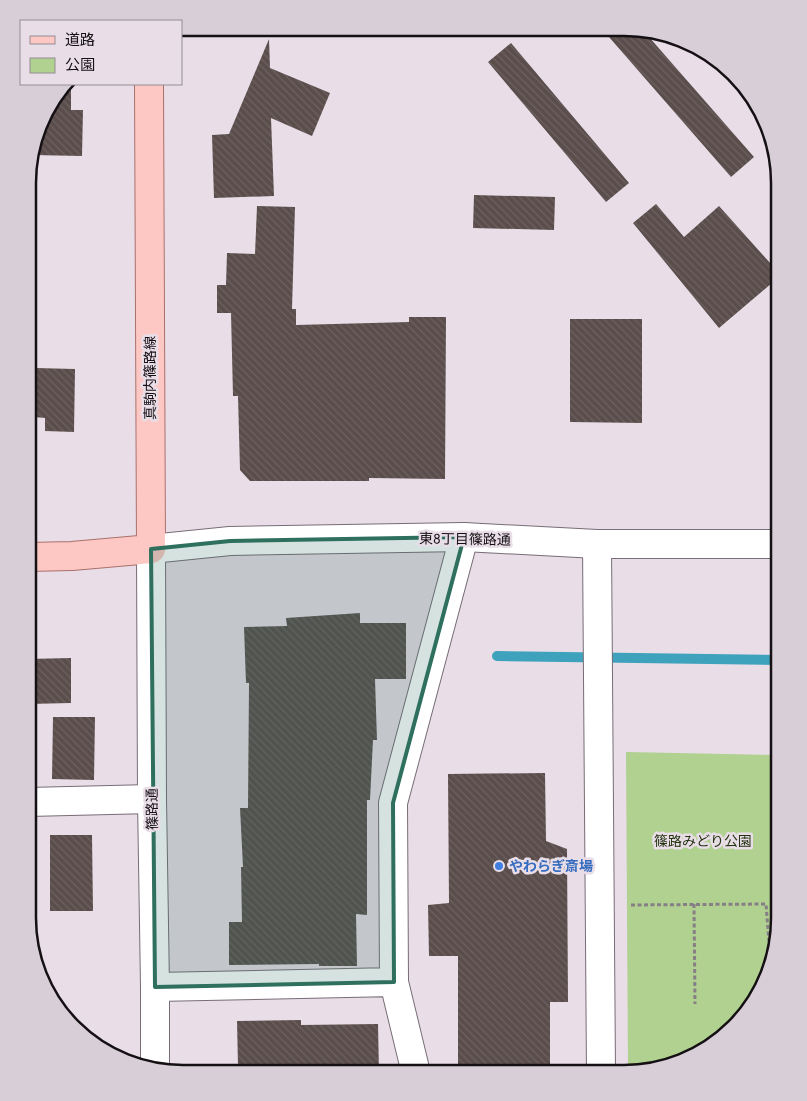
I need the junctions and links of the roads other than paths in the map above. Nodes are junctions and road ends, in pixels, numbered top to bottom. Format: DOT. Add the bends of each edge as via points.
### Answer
graph roads {
  1 [pos="149,85"];
  2 [pos="464,537"];
  3 [pos="596,544"];
  4 [pos="771,544"];
  5 [pos="151,549"];
  6 [pos="36,557"];
  7 [pos="152,799"];
  8 [pos="36,802"];
  9 [pos="394,982"];
  10 [pos="155,987"];
  11 [pos="155,1062"];
  12 [pos="414,1065"];
  13 [pos="601,1065"];
  1 -- 5 [label="main road, 真駒内篠路線"];
  2 -- 3 [label="street, 東8丁目篠路通"];
  2 -- 5 [label="street, 東8丁目篠路通" via="230,541"];
  2 -- 9 [label="street" via="393,803"];
  3 -- 4 [label="street, 東8丁目篠路通"];
  3 -- 13 [label="street"];
  5 -- 6 [label="main road"];
  5 -- 7 [label="street, 篠路通"];
  7 -- 8 [label="street"];
  7 -- 10 [label="street, 篠路通"];
  9 -- 10 [label="street"];
  9 -- 12 [label="street"];
  10 -- 11 [label="street, 篠路通"];
}
